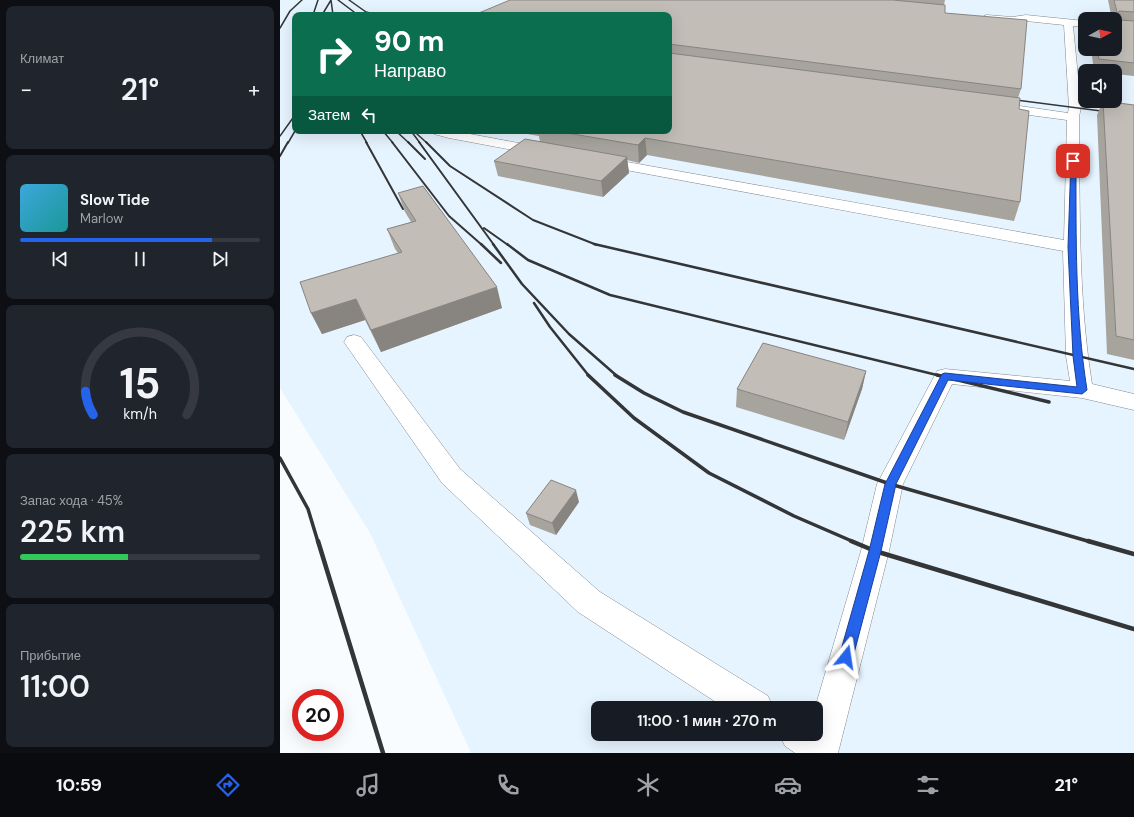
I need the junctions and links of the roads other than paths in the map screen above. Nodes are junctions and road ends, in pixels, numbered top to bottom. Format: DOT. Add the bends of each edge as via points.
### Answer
graph roads {
  1 [pos="980,17"];
  2 [pos="1068,22"];
  3 [pos="1078,23"];
  4 [pos="988,106"];
  5 [pos="1073,118"];
  6 [pos="448,134"];
  7 [pos="558,154"];
  8 [pos="581,158"];
  9 [pos="1072,247"];
  10 [pos="354,342"];
  11 [pos="1082,390"];
  12 [pos="1134,402"];
  13 [pos="745,701"];
  14 [pos="813,745"];
  1 -- 2 [label="lane"];
  2 -- 3 [label="lane"];
  2 -- 5 [label="lane" via="1075,107"];
  4 -- 5 [label="lane"];
  5 -- 9 [label="lane"];
  6 -- 7 [label="lane"];
  8 -- 9 [label="lane"];
  9 -- 11 [label="lane" via="1077,356"];
  10 -- 13 [label="lane" via="451,476 589,602"];
  11 -- 12 [label="lane"];
  11 -- 14 [label="lane" via="945,376 890,484 875,551"];
}
